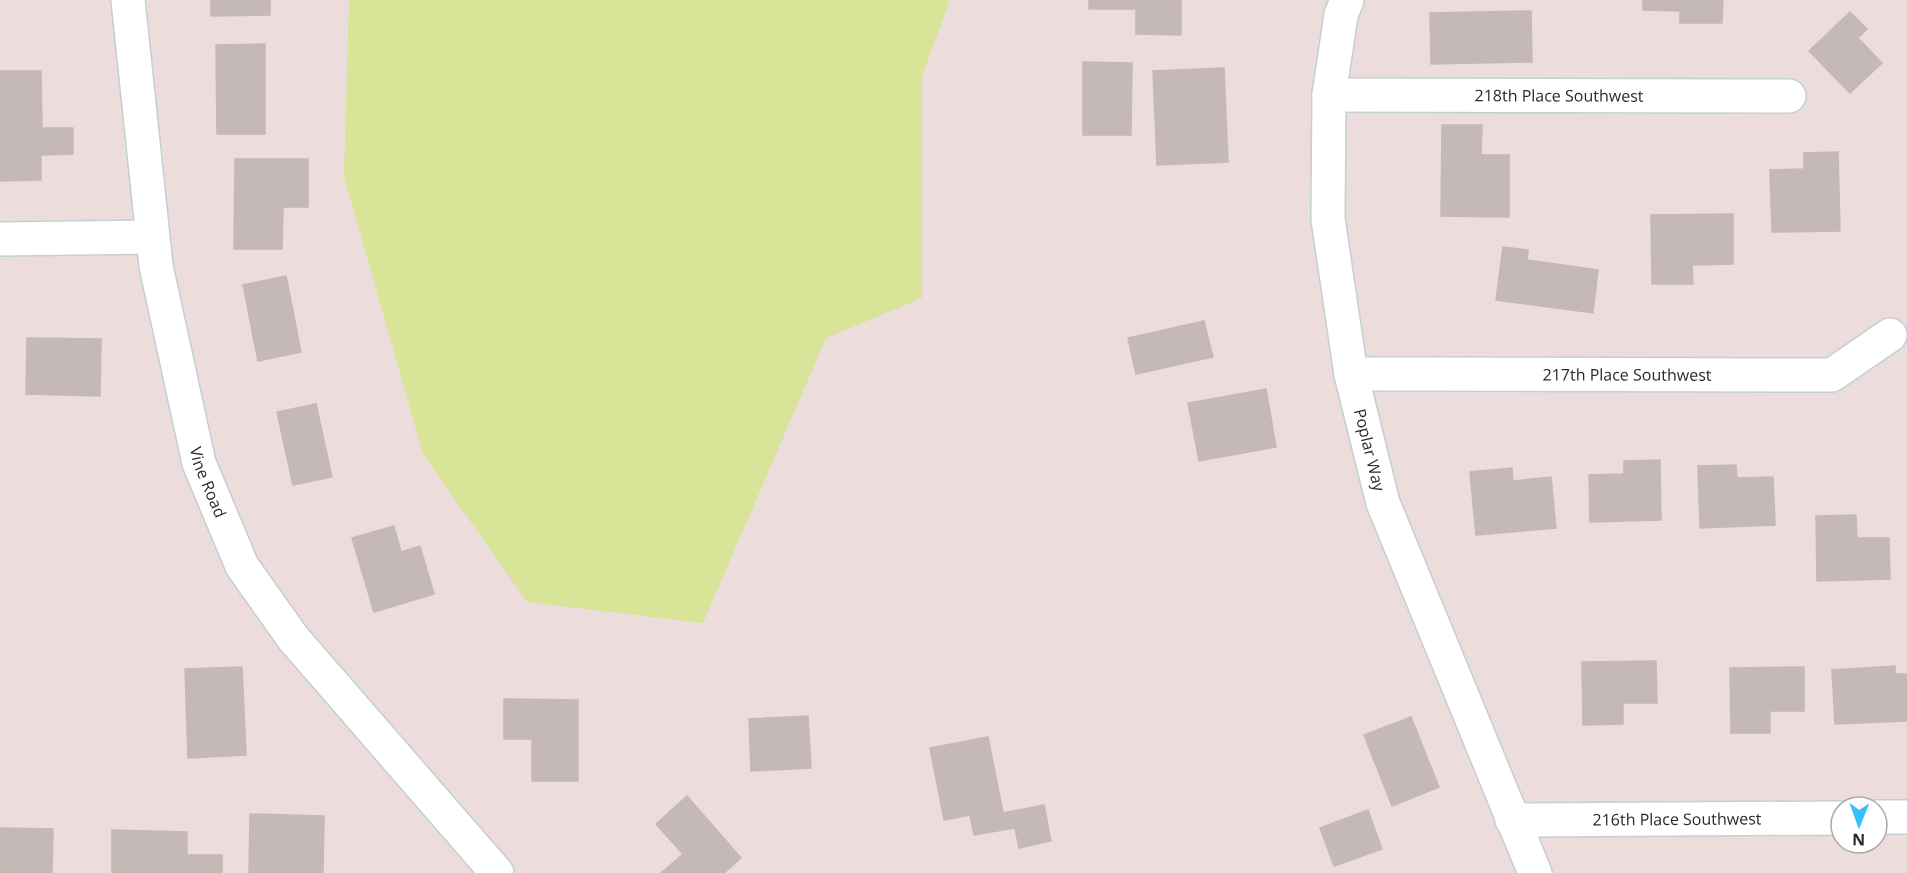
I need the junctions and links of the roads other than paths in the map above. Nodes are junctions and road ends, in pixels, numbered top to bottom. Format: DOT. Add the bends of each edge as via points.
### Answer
graph roads {
  1 [pos="128,0"];
  2 [pos="1347,0"];
  3 [pos="1329,95"];
  4 [pos="1788,96"];
  5 [pos="153,237"];
  6 [pos="0,239"];
  7 [pos="1890,335"];
  8 [pos="1351,374"];
  9 [pos="1907,817"];
  10 [pos="1829,818"];
  11 [pos="1889,818"];
  12 [pos="1512,820"];
  13 [pos="496,873"];
  14 [pos="1535,873"];
  1 -- 5 [label="street, Vine Road"];
  2 -- 3 [label="street, Poplar Way" via="1341,15"];
  3 -- 4 [label="street, 218th Place Southwest"];
  3 -- 8 [label="street, Poplar Way" via="1328,219"];
  5 -- 6 [label="street"];
  5 -- 13 [label="street, Vine Road" via="199,463 242,566 293,638"];
  7 -- 8 [label="street, 217th Place Southwest" via="1832,375"];
  8 -- 12 [label="street, Poplar Way" via="1383,503"];
  9 -- 11 [label="street"];
  10 -- 12 [label="street, 216th Place Southwest"];
  12 -- 14 [label="street, Poplar Way"];
}
